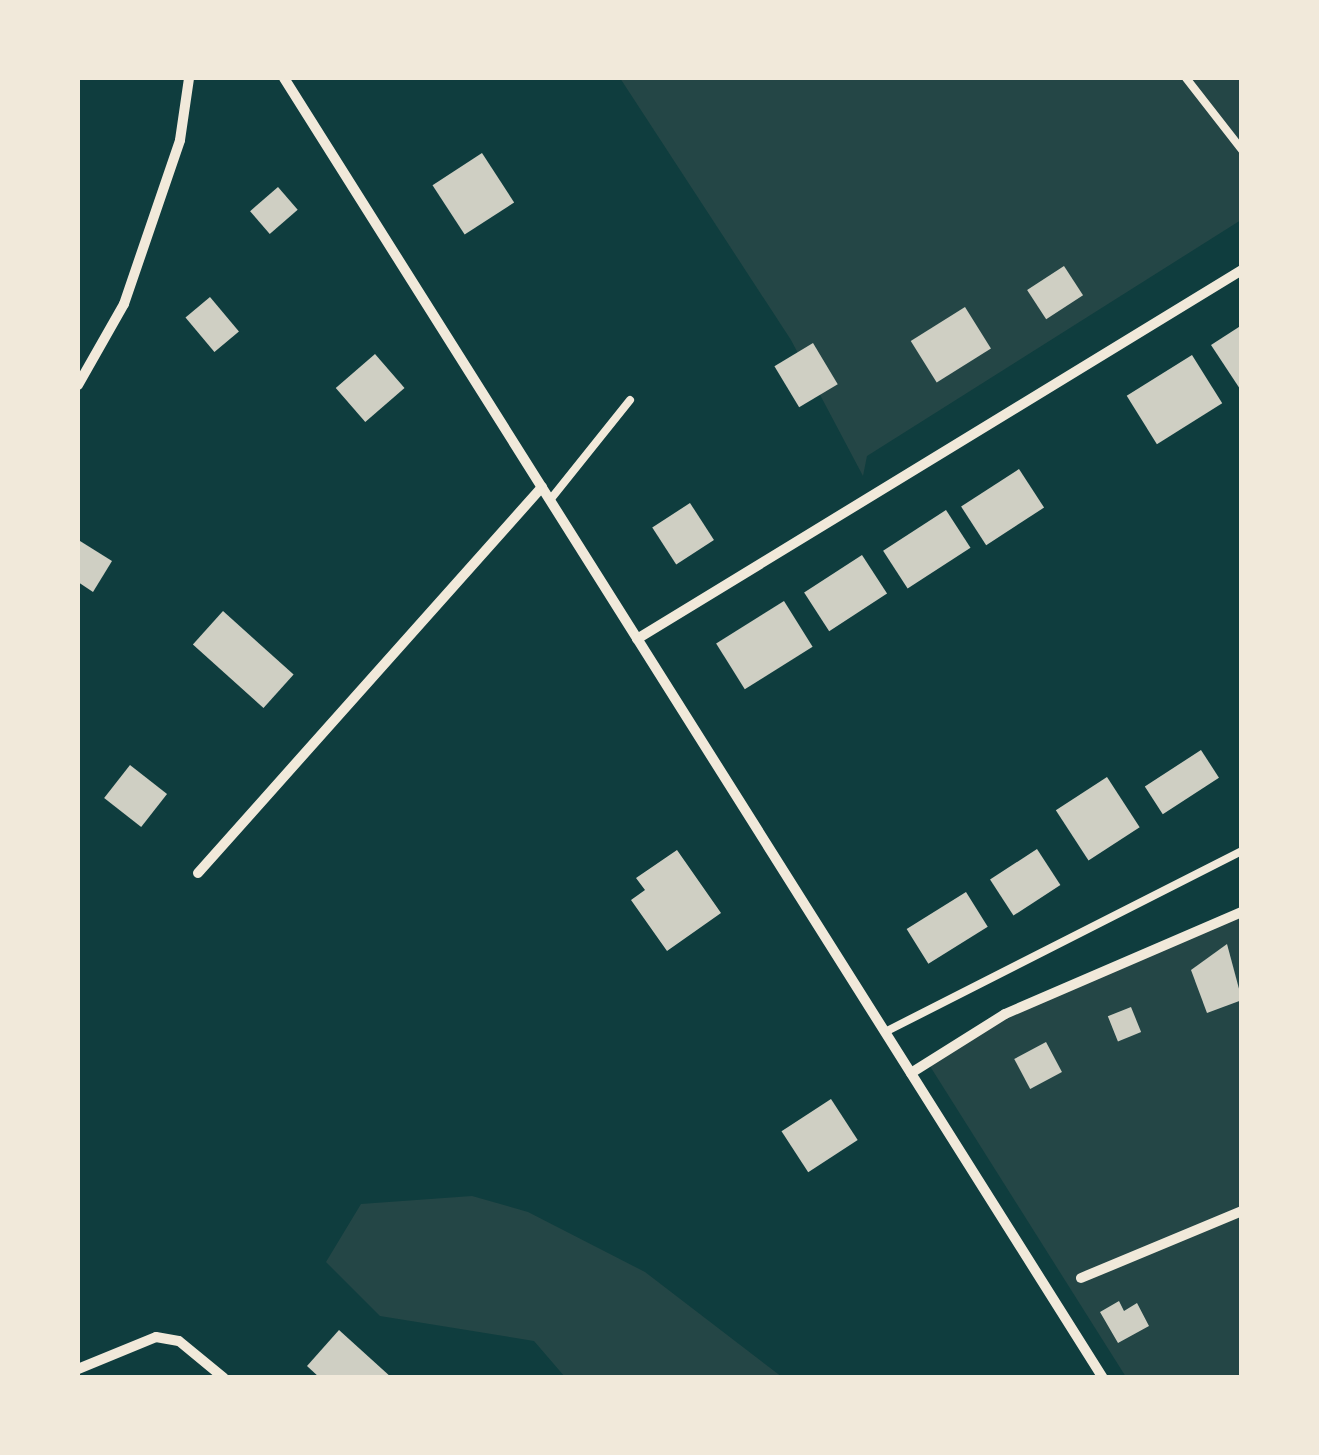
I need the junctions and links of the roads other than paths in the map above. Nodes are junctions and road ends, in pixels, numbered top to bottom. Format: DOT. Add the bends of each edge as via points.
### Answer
graph roads {
  1 [pos="189,78"];
  2 [pos="284,78"];
  3 [pos="1186,78"];
  4 [pos="1242,150"];
  5 [pos="1242,270"];
  6 [pos="78,385"];
  7 [pos="630,400"];
  8 [pos="542,488"];
  9 [pos="550,500"];
  10 [pos="638,639"];
  11 [pos="1242,851"];
  12 [pos="198,873"];
  13 [pos="1242,912"];
  14 [pos="885,1032"];
  15 [pos="911,1073"];
  16 [pos="1242,1211"];
  17 [pos="1081,1278"];
  18 [pos="78,1370"];
  19 [pos="224,1378"];
  20 [pos="1102,1378"];
  1 -- 6 [label="street" via="180,140 124,304"];
  2 -- 8 [label="street"];
  3 -- 4 [label="lane"];
  5 -- 10 [label="street"];
  7 -- 9 [label="lane"];
  8 -- 9 [label="street"];
  8 -- 12 [label="street"];
  9 -- 10 [label="street"];
  10 -- 14 [label="street"];
  11 -- 14 [label="lane"];
  13 -- 15 [label="street" via="1006,1014"];
  14 -- 15 [label="street"];
  15 -- 20 [label="street"];
  16 -- 17 [label="street"];
  18 -- 19 [label="street" via="156,1338 179,1342"];
}
